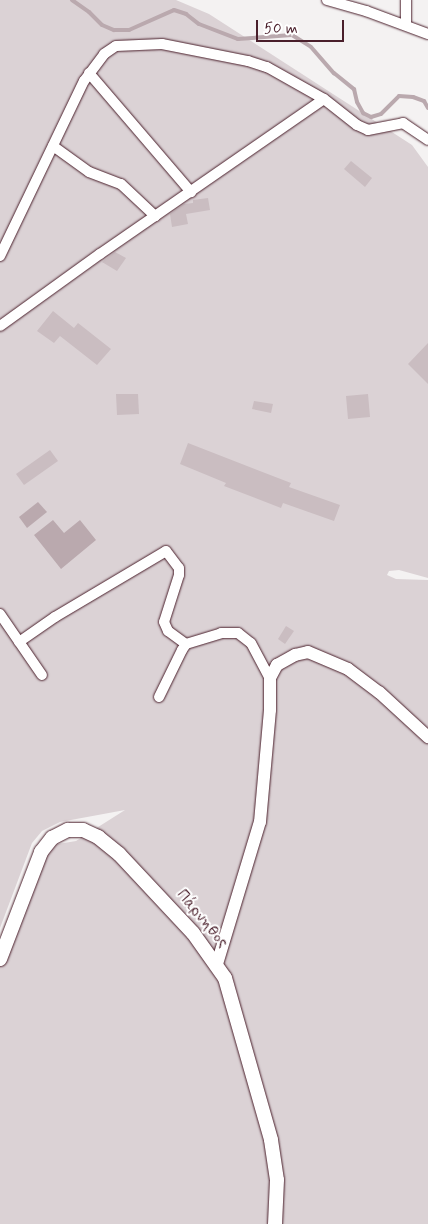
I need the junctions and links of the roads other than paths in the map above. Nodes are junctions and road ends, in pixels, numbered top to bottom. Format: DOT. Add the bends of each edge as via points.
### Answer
graph roads {
  1 [pos="327,0"];
  2 [pos="406,0"];
  3 [pos="406,25"];
  4 [pos="428,34"];
  5 [pos="89,73"];
  6 [pos="324,99"];
  7 [pos="428,140"];
  8 [pos="53,146"];
  9 [pos="191,192"];
  10 [pos="155,216"];
  11 [pos="0,256"];
  12 [pos="0,326"];
  13 [pos="0,614"];
  14 [pos="19,642"];
  15 [pos="186,644"];
  16 [pos="42,675"];
  17 [pos="270,678"];
  18 [pos="159,697"];
  19 [pos="428,737"];
  20 [pos="0,959"];
  21 [pos="217,964"];
  22 [pos="275,1224"];
  1 -- 3 [label="street"];
  2 -- 3 [label="street"];
  3 -- 4 [label="street"];
  5 -- 6 [label="street" via="104,54 116,46 162,44 248,61"];
  5 -- 8 [label="street"];
  5 -- 9 [label="street"];
  6 -- 7 [label="street" via="357,126 368,130 403,124"];
  6 -- 9 [label="street"];
  8 -- 10 [label="street" via="90,172 122,184"];
  8 -- 11 [label="street"];
  9 -- 10 [label="street"];
  10 -- 12 [label="street"];
  13 -- 14 [label="street"];
  14 -- 15 [label="street" via="166,551 180,574 164,626"];
  14 -- 16 [label="street"];
  15 -- 17 [label="street" via="221,633 238,633 252,643"];
  15 -- 18 [label="street"];
  17 -- 19 [label="street" via="278,665 295,655 308,652 319,655 348,669 371,686"];
  17 -- 21 [label="street" via="260,822"];
  20 -- 21 [label="main road, Πάρνηθος" via="45,846 56,834 76,829 91,833 119,854 193,933"];
  21 -- 22 [label="main road, Πάρνηθος" via="231,993 268,1125 276,1180"];
}
